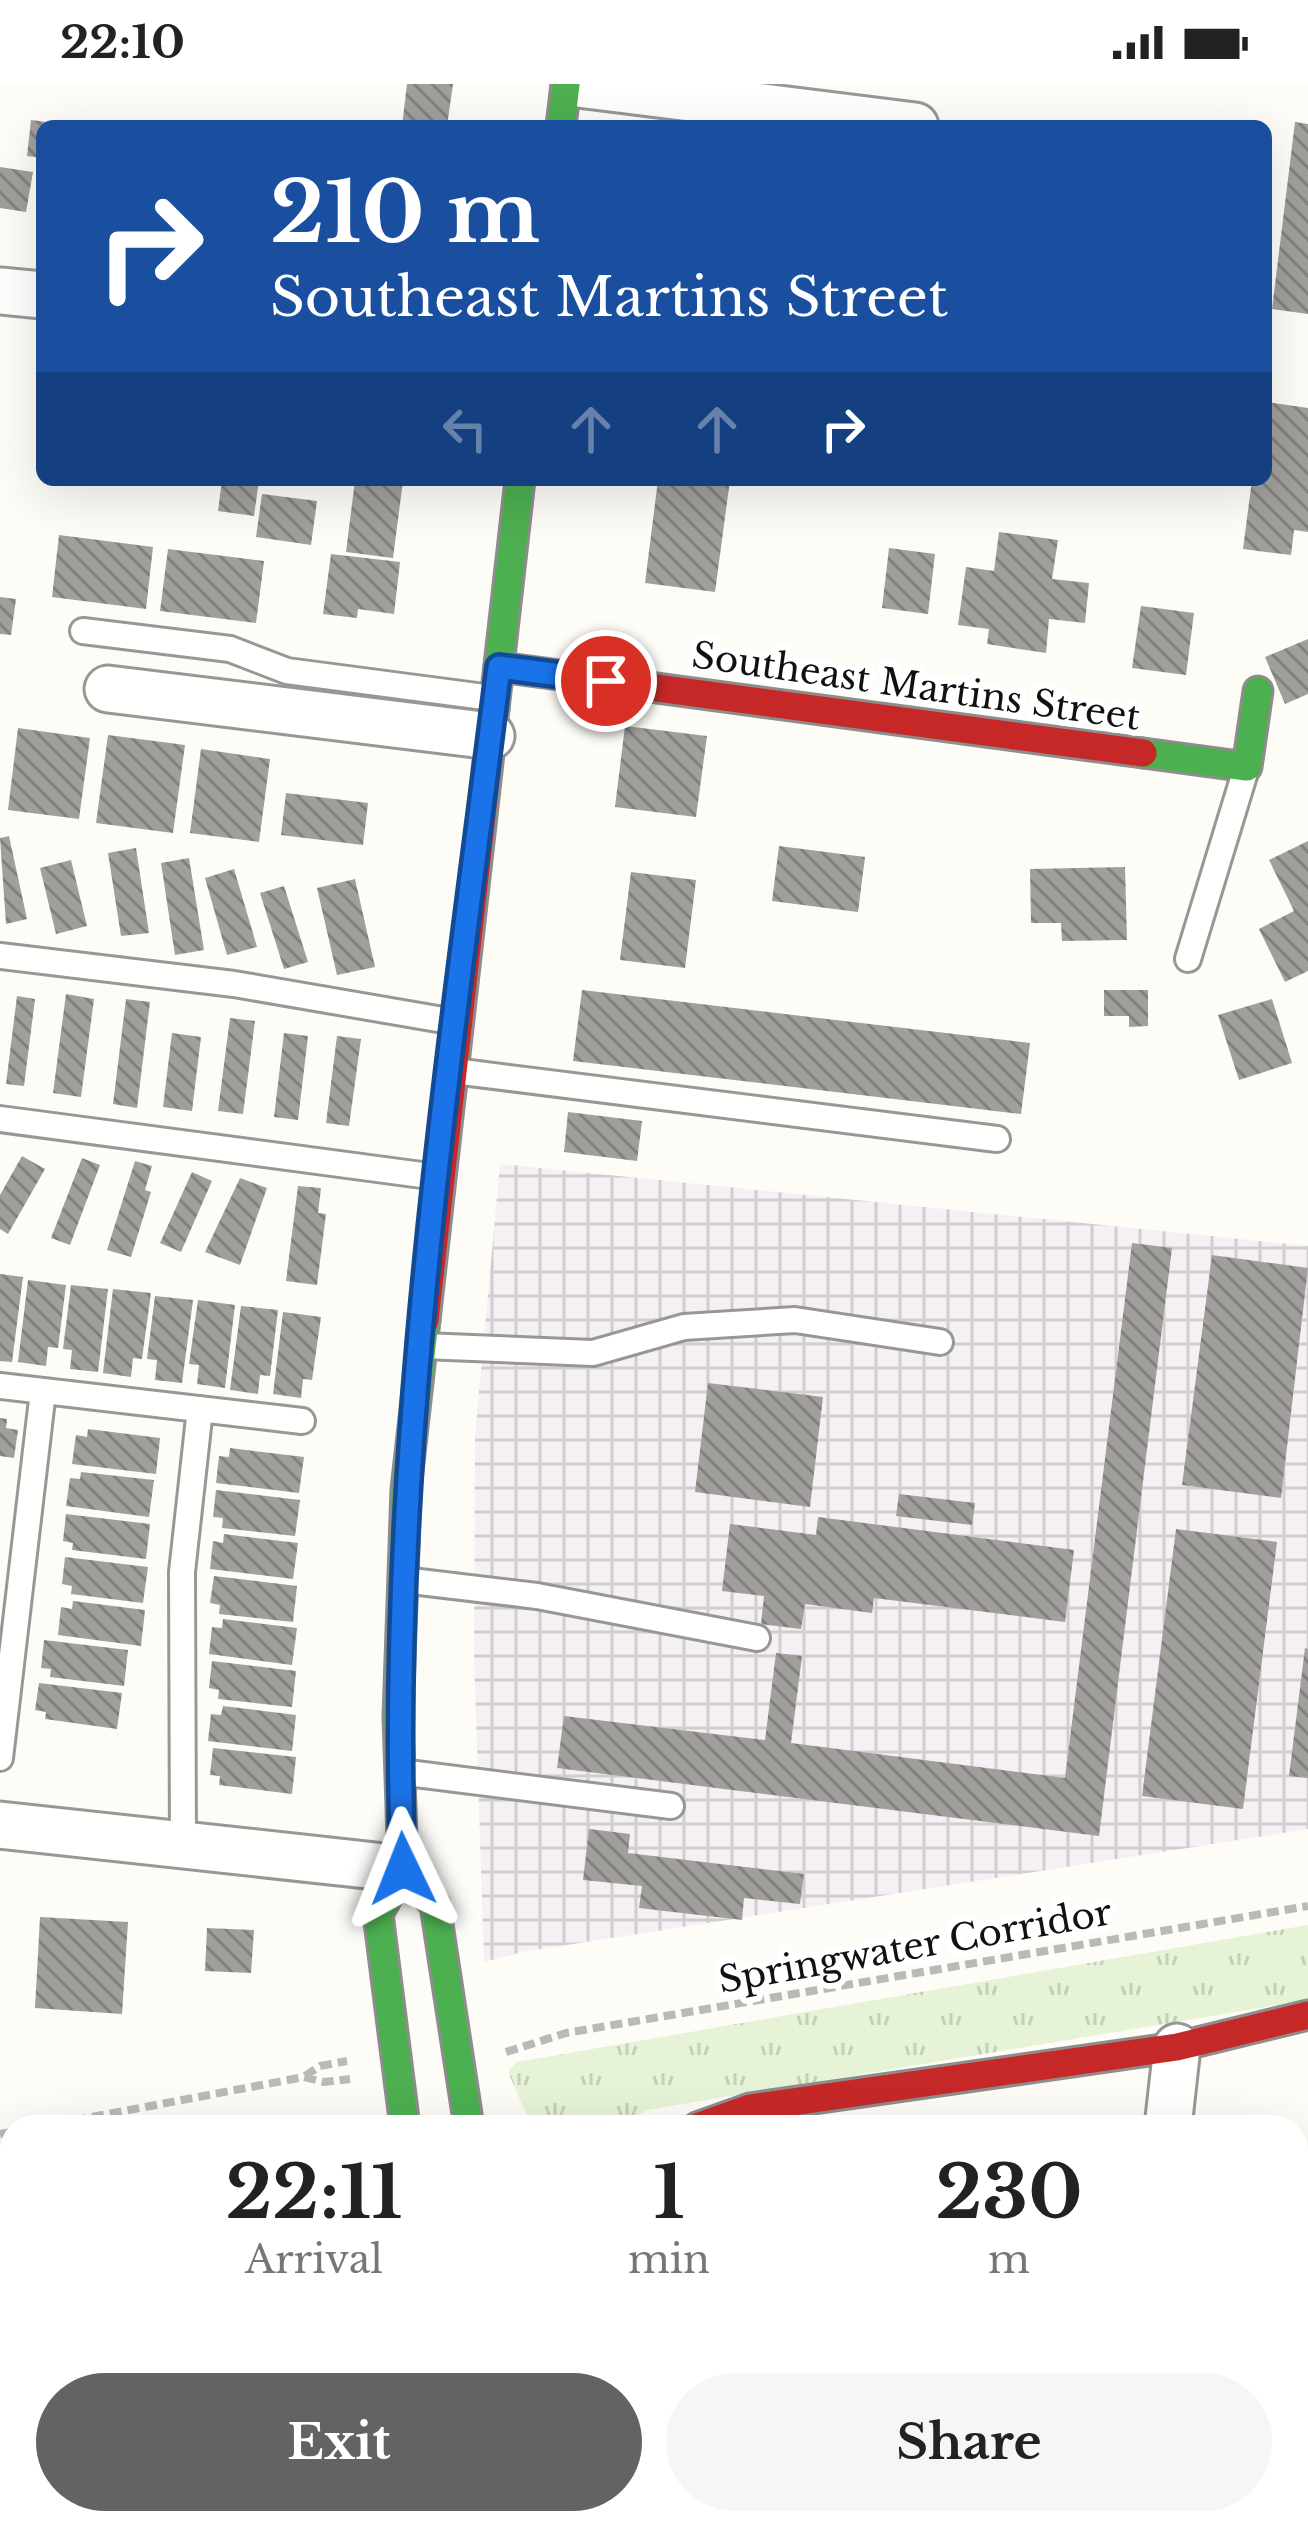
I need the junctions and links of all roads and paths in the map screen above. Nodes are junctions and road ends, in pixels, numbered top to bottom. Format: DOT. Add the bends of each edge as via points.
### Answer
graph roads {
  1 [pos="566,84"];
  2 [pos="578,84"];
  3 [pos="562,120"];
  4 [pos="867,120"];
  5 [pos="0,291"];
  6 [pos="36,294"];
  7 [pos="519,486"];
  8 [pos="83,632"];
  9 [pos="499,667"];
  10 [pos="108,689"];
  11 [pos="1258,691"];
  12 [pos="493,717"];
  13 [pos="1247,767"];
  14 [pos="0,956"];
  15 [pos="1187,959"];
  16 [pos="458,1022"];
  17 [pos="452,1071"];
  18 [pos="0,1119"];
  19 [pos="997,1139"];
  20 [pos="440,1177"];
  21 [pos="940,1342"];
  22 [pos="421,1346"];
  23 [pos="0,1386"];
  24 [pos="43,1391"];
  25 [pos="200,1409"];
  26 [pos="302,1421"];
  27 [pos="400,1580"];
  28 [pos="757,1638"];
  29 [pos="0,1758"];
  30 [pos="400,1772"];
  31 [pos="671,1806"];
  32 [pos="0,1825"];
  33 [pos="183,1847"];
  34 [pos="403,1869"];
  35 [pos="1308,1906"];
  36 [pos="1308,2015"];
  37 [pos="531,2041"];
  38 [pos="1178,2047"];
  39 [pos="359,2058"];
  40 [pos="304,2077"];
  41 [pos="362,2078"];
  42 [pos="103,2115"];
  43 [pos="403,2115"];
  44 [pos="467,2115"];
  45 [pos="730,2115"];
  46 [pos="1170,2115"];
  1 -- 3 [label="main road"];
  2 -- 4 [label="street"];
  5 -- 6 [label="street"];
  7 -- 9 [label="main road"];
  8 -- 12 [label="lane" via="230,649 287,671"];
  9 -- 12 [label="main road"];
  9 -- 13 [label="main road, Southeast Martins Street"];
  10 -- 12 [label="street"];
  11 -- 13 [label="main road"];
  12 -- 16 [label="main road"];
  13 -- 15 [label="lane"];
  14 -- 16 [label="lane"];
  16 -- 17 [label="main road"];
  17 -- 19 [label="lane"];
  17 -- 20 [label="main road"];
  18 -- 20 [label="lane"];
  20 -- 22 [label="main road"];
  21 -- 22 [label="lane" via="795,1320 684,1327 593,1354"];
  22 -- 27 [label="main road"];
  23 -- 24 [label="lane"];
  24 -- 25 [label="lane"];
  24 -- 29 [label="lane"];
  25 -- 26 [label="lane"];
  25 -- 33 [label="lane" via="182,1572"];
  27 -- 28 [label="lane" via="537,1596"];
  27 -- 30 [label="main road"];
  30 -- 31 [label="lane"];
  30 -- 34 [label="main road"];
  32 -- 33 [label="street"];
  33 -- 34 [label="street"];
  34 -- 43 [label="main road" via="378,1914"];
  34 -- 44 [label="main road" via="435,1905"];
  35 -- 37 [label="path, Springwater Corridor"];
  36 -- 38 [label="main road"];
  38 -- 45 [label="main road"];
  38 -- 46 [label="street"];
  39 -- 40 [label="path"];
  40 -- 41 [label="path"];
  40 -- 42 [label="path"];
}
